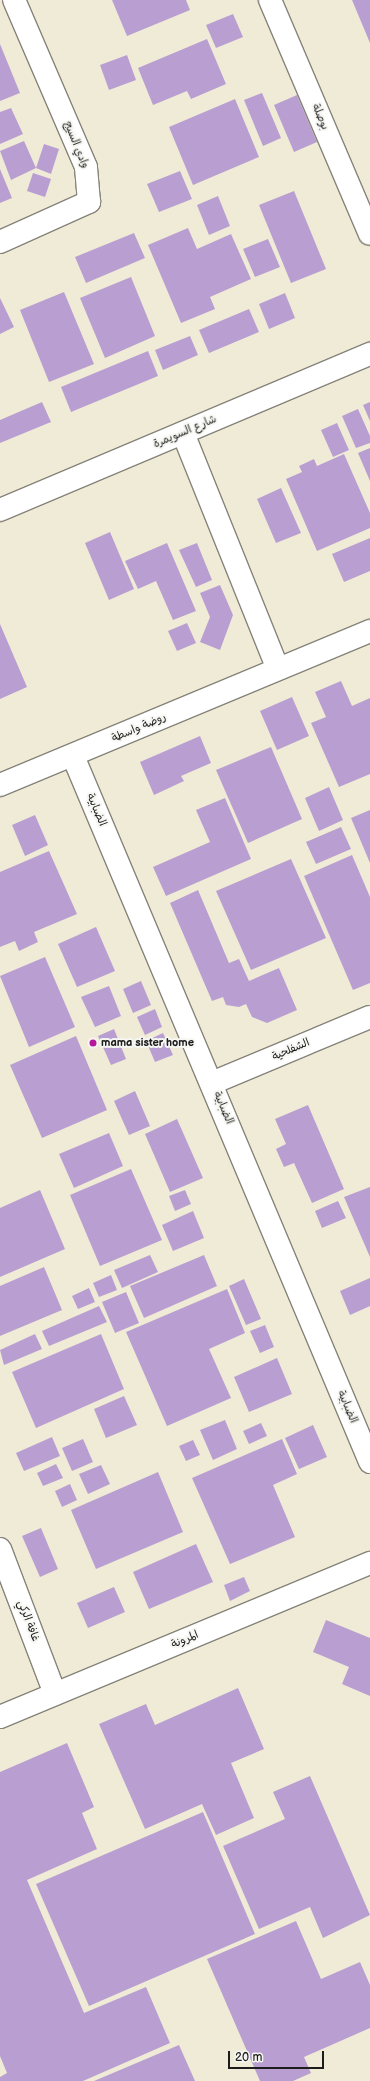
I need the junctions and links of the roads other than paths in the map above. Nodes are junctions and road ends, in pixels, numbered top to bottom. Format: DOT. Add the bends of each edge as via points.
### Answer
graph roads {
  1 [pos="14,0"];
  2 [pos="270,0"];
  3 [pos="370,234"];
  4 [pos="0,242"];
  5 [pos="370,354"];
  6 [pos="183,433"];
  7 [pos="0,510"];
  8 [pos="370,631"];
  9 [pos="278,670"];
  10 [pos="73,756"];
  11 [pos="0,785"];
  12 [pos="370,1017"];
  13 [pos="212,1083"];
  14 [pos="370,1462"];
  15 [pos="0,1549"];
  16 [pos="370,1563"];
  17 [pos="56,1694"];
  18 [pos="0,1717"];
  1 -- 4 [label="street, وادي السيج" via="86,167 89,202"];
  2 -- 3 [label="street, بوصلة"];
  5 -- 6 [label="street, شارع السويمرة"];
  6 -- 7 [label="street, شارع السويمرة"];
  6 -- 9 [label="street"];
  8 -- 9 [label="street, روضة واسطة"];
  9 -- 10 [label="street, روضة واسطة"];
  10 -- 11 [label="street, روضة واسطة"];
  10 -- 13 [label="street, الضبابية"];
  12 -- 13 [label="street, الشفلحية"];
  13 -- 14 [label="street, الضبابية"];
  15 -- 17 [label="street, غافة الركي"];
  16 -- 17 [label="street, المرونة"];
  17 -- 18 [label="street, المرونة"];
}
